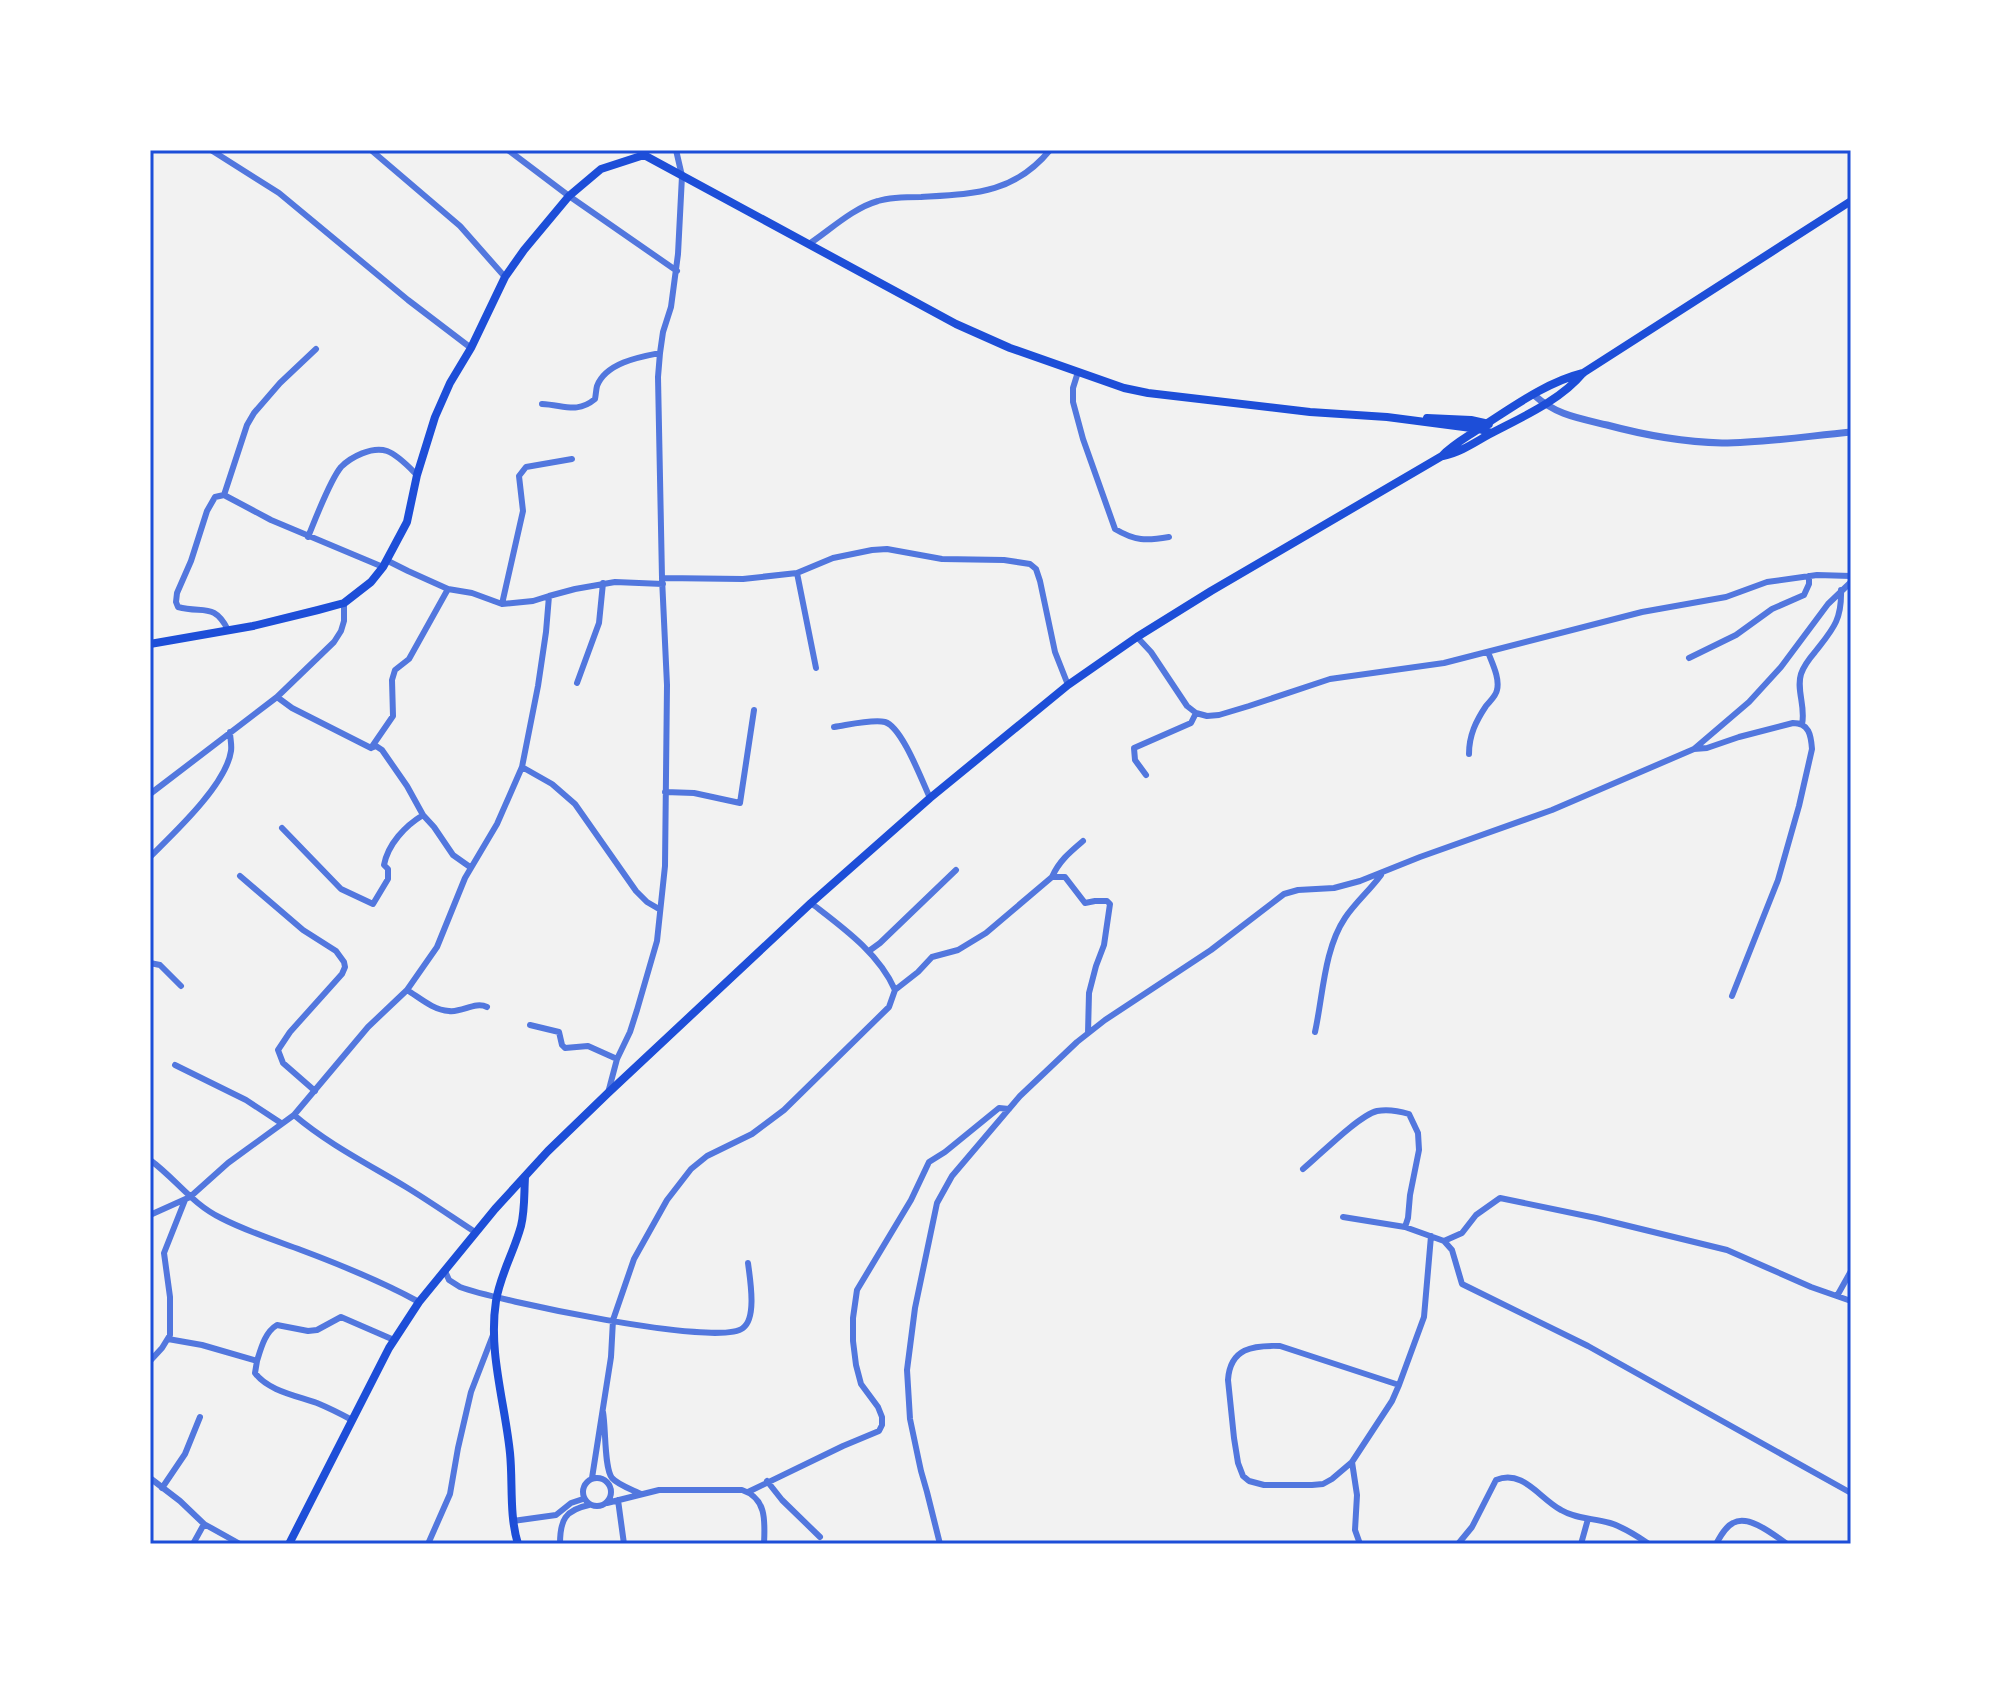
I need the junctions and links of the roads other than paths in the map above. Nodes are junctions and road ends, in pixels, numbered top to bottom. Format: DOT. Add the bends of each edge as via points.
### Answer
graph roads {
  1 [pos="211,150"];
  2 [pos="371,150"];
  3 [pos="508,150"];
  4 [pos="676,150"];
  5 [pos="1050,150"];
  6 [pos="640,152"];
  7 [pos="682,176"];
  8 [pos="569,196"];
  9 [pos="1851,201"];
  10 [pos="809,244"];
  11 [pos="677,271"];
  12 [pos="505,277"];
  13 [pos="471,348"];
  14 [pos="316,349"];
  15 [pos="660,353"];
  16 [pos="1078,372"];
  17 [pos="1583,373"];
  18 [pos="1534,395"];
  19 [pos="542,404"];
  20 [pos="1544,404"];
  21 [pos="1483,426"];
  22 [pos="1497,430"];
  23 [pos="1851,432"];
  24 [pos="1442,456"];
  25 [pos="572,459"];
  26 [pos="417,475"];
  27 [pos="224,495"];
  28 [pos="308,537"];
  29 [pos="1169,537"];
  30 [pos="385,563"];
  31 [pos="797,573"];
  32 [pos="1809,576"];
  33 [pos="1851,579"];
  34 [pos="662,581"];
  35 [pos="603,583"];
  36 [pos="448,589"];
  37 [pos="1841,590"];
  38 [pos="549,596"];
  39 [pos="344,603"];
  40 [pos="502,604"];
  41 [pos="228,630"];
  42 [pos="1137,637"];
  43 [pos="150,644"];
  44 [pos="1488,652"];
  45 [pos="1689,658"];
  46 [pos="816,668"];
  47 [pos="577,683"];
  48 [pos="1068,685"];
  49 [pos="277,697"];
  50 [pos="754,710"];
  51 [pos="1196,713"];
  52 [pos="1802,724"];
  53 [pos="834,727"];
  54 [pos="230,732"];
  55 [pos="371,748"];
  56 [pos="1694,749"];
  57 [pos="1469,754"];
  58 [pos="522,767"];
  59 [pos="1146,775"];
  60 [pos="665,792"];
  61 [pos="150,794"];
  62 [pos="930,798"];
  63 [pos="423,815"];
  64 [pos="282,828"];
  65 [pos="1083,841"];
  66 [pos="150,857"];
  67 [pos="470,867"];
  68 [pos="956,870"];
  69 [pos="1383,872"];
  70 [pos="240,876"];
  71 [pos="1052,877"];
  72 [pos="811,903"];
  73 [pos="659,909"];
  74 [pos="869,951"];
  75 [pos="150,963"];
  76 [pos="181,986"];
  77 [pos="407,990"];
  78 [pos="895,990"];
  79 [pos="1732,996"];
  80 [pos="487,1007"];
  81 [pos="530,1025"];
  82 [pos="1315,1032"];
  83 [pos="1088,1033"];
  84 [pos="617,1059"];
  85 [pos="175,1065"];
  86 [pos="315,1091"];
  87 [pos="608,1093"];
  88 [pos="1009,1109"];
  89 [pos="294,1115"];
  90 [pos="281,1123"];
  91 [pos="150,1160"];
  92 [pos="1303,1169"];
  93 [pos="525,1176"];
  94 [pos="187,1198"];
  95 [pos="150,1215"];
  96 [pos="1343,1217"];
  97 [pos="1405,1227"];
  98 [pos="475,1232"];
  99 [pos="1431,1236"];
  100 [pos="1444,1241"];
  101 [pos="748,1263"];
  102 [pos="445,1271"];
  103 [pos="1851,1271"];
  104 [pos="1837,1296"];
  105 [pos="496,1298"];
  106 [pos="1851,1301"];
  107 [pos="419,1302"];
  108 [pos="613,1320"];
  109 [pos="495,1333"];
  110 [pos="168,1339"];
  111 [pos="394,1340"];
  112 [pos="150,1361"];
  113 [pos="257,1361"];
  114 [pos="1399,1385"];
  115 [pos="602,1409"];
  116 [pos="200,1417"];
  117 [pos="352,1420"];
  118 [pos="1352,1462"];
  119 [pos="150,1478"];
  120 [pos="592,1478"];
  121 [pos="610,1481"];
  122 [pos="767,1481"];
  123 [pos="162,1488"];
  124 [pos="748,1492"];
  125 [pos="1851,1493"];
  126 [pos="641,1494"];
  127 [pos="583,1499"];
  128 [pos="618,1500"];
  129 [pos="607,1503"];
  130 [pos="589,1505"];
  131 [pos="1588,1519"];
  132 [pos="513,1521"];
  133 [pos="204,1524"];
  134 [pos="820,1537"];
  135 [pos="193,1544"];
  136 [pos="240,1544"];
  137 [pos="289,1544"];
  138 [pos="428,1544"];
  139 [pos="518,1544"];
  140 [pos="560,1544"];
  141 [pos="624,1544"];
  142 [pos="764,1544"];
  143 [pos="940,1544"];
  144 [pos="1360,1544"];
  145 [pos="1458,1544"];
  146 [pos="1581,1544"];
  147 [pos="1649,1544"];
  148 [pos="1716,1544"];
  149 [pos="1787,1544"];
  1 -- 13 [label="street" via="279,193"];
  2 -- 12 [label="street" via="460,226"];
  3 -- 8 [label="street"];
  4 -- 7 [label="street"];
  5 -- 10 [label="street" via="1039,164 1003,186 877,201"];
  6 -- 7 [label="main road"];
  6 -- 8 [label="main road" via="601,169"];
  7 -- 10 [label="main road"];
  7 -- 11 [label="street"];
  8 -- 11 [label="street"];
  8 -- 12 [label="main road"];
  9 -- 17 [label="main road"];
  10 -- 16 [label="main road" via="956,324"];
  11 -- 15 [label="street"];
  12 -- 13 [label="main road"];
  13 -- 26 [label="main road" via="435,417"];
  14 -- 27 [label="street" via="254,413"];
  15 -- 19 [label="street" via="609,371 586,407"];
  15 -- 34 [label="street"];
  16 -- 21 [label="main road" via="1178,398"];
  16 -- 29 [label="street" via="1073,402 1115,529 1140,540"];
  17 -- 18 [label="main road"];
  17 -- 20 [label="main road"];
  18 -- 20 [label="street"];
  18 -- 21 [label="main road"];
  20 -- 22 [label="main road"];
  20 -- 23 [label="street" via="1574,417 1683,440 1723,443"];
  21 -- 22 [label="main road"];
  21 -- 24 [label="main road"];
  22 -- 24 [label="main road"];
  24 -- 42 [label="main road"];
  25 -- 40 [label="street" via="526,467 519,476 523,511"];
  26 -- 28 [label="street" via="384,450 354,458 335,475"];
  26 -- 30 [label="main road" via="407,522"];
  27 -- 28 [label="street"];
  27 -- 41 [label="street" via="215,497 207,511 176,602 184,609 216,613"];
  28 -- 30 [label="street"];
  30 -- 36 [label="street"];
  30 -- 39 [label="main road"];
  31 -- 34 [label="street"];
  31 -- 46 [label="street"];
  31 -- 48 [label="street" via="833,558 887,549 942,559 1030,564 1040,581"];
  32 -- 33 [label="street"];
  32 -- 44 [label="street"];
  32 -- 45 [label="street" via="1804,595"];
  33 -- 37 [label="street"];
  34 -- 35 [label="street"];
  34 -- 60 [label="street"];
  35 -- 38 [label="street"];
  35 -- 47 [label="street" via="599,623"];
  36 -- 40 [label="street"];
  36 -- 55 [label="street" via="409,659 395,670 393,716"];
  37 -- 52 [label="street" via="1838,621 1800,678"];
  37 -- 56 [label="street" via="1757,693"];
  38 -- 40 [label="street"];
  38 -- 58 [label="street"];
  39 -- 41 [label="main road"];
  39 -- 49 [label="street" via="341,631 334,642"];
  41 -- 43 [label="main road"];
  42 -- 48 [label="main road"];
  42 -- 51 [label="street"];
  44 -- 51 [label="street" via="1330,679 1219,715"];
  44 -- 57 [label="street" via="1497,693 1472,729"];
  48 -- 62 [label="main road"];
  49 -- 54 [label="street"];
  49 -- 55 [label="street"];
  50 -- 60 [label="street" via="740,803"];
  51 -- 59 [label="street" via="1191,723 1134,748"];
  52 -- 56 [label="street"];
  52 -- 79 [label="street" via="1810,732 1812,749 1799,806 1778,880"];
  53 -- 62 [label="street" via="887,722 902,740"];
  54 -- 61 [label="street"];
  54 -- 66 [label="street" via="231,752 218,780"];
  55 -- 63 [label="street" via="382,750"];
  56 -- 69 [label="street" via="1541,814"];
  58 -- 67 [label="street" via="497,824"];
  58 -- 73 [label="street" via="575,804 636,891"];
  60 -- 73 [label="street"];
  62 -- 72 [label="main road"];
  63 -- 64 [label="street" via="403,829 388,853 388,879 373,904 341,889"];
  63 -- 67 [label="street" via="453,855"];
  65 -- 71 [label="street"];
  67 -- 77 [label="street" via="437,947"];
  68 -- 74 [label="street"];
  69 -- 82 [label="street" via="1340,927"];
  69 -- 83 [label="street" via="1348,885 1284,894"];
  70 -- 86 [label="street" via="344,962 342,974 278,1050 283,1063"];
  71 -- 78 [label="street" via="998,925 958,950 932,957"];
  71 -- 83 [label="street" via="1065,877 1085,903 1110,904 1089,993"];
  72 -- 74 [label="street"];
  72 -- 87 [label="main road"];
  73 -- 84 [label="street" via="657,941"];
  74 -- 78 [label="street"];
  75 -- 76 [label="street" via="160,965"];
  77 -- 80 [label="street" via="446,1011"];
  77 -- 86 [label="street"];
  78 -- 108 [label="street" via="889,1007 784,1110 691,1169 634,1259"];
  81 -- 84 [label="street" via="559,1032 565,1048 588,1046"];
  83 -- 88 [label="street"];
  84 -- 87 [label="street"];
  85 -- 90 [label="street"];
  86 -- 89 [label="street"];
  87 -- 93 [label="main road"];
  88 -- 122 [label="street" via="999,1108 929,1162 857,1290 856,1365 861,1384 882,1417 879,1431"];
  88 -- 143 [label="street" via="952,1176 937,1203 913,1319 907,1370 910,1419"];
  89 -- 90 [label="street"];
  89 -- 98 [label="street"];
  90 -- 94 [label="street"];
  91 -- 94 [label="street"];
  92 -- 97 [label="street" via="1374,1112 1409,1114 1419,1150"];
  93 -- 98 [label="main road"];
  93 -- 105 [label="main road" via="521,1225"];
  94 -- 95 [label="street"];
  94 -- 107 [label="street" via="220,1218"];
  94 -- 110 [label="street" via="164,1253 171,1316"];
  96 -- 97 [label="street"];
  97 -- 99 [label="street"];
  98 -- 102 [label="main road"];
  99 -- 100 [label="street"];
  99 -- 114 [label="street" via="1424,1317"];
  100 -- 104 [label="street" via="1462,1233 1500,1198 1727,1250"];
  100 -- 125 [label="street" via="1462,1284 1588,1346"];
  101 -- 108 [label="street" via="750,1317 738,1332"];
  102 -- 105 [label="street" via="460,1287"];
  102 -- 107 [label="main road"];
  103 -- 104 [label="street"];
  104 -- 106 [label="street"];
  105 -- 108 [label="street"];
  105 -- 109 [label="main road"];
  107 -- 111 [label="main road"];
  108 -- 115 [label="street"];
  109 -- 132 [label="main road"];
  109 -- 138 [label="street" via="471,1392 450,1494"];
  110 -- 112 [label="street"];
  110 -- 113 [label="street"];
  111 -- 113 [label="street" via="341,1317 317,1330 277,1325 265,1338"];
  111 -- 117 [label="main road"];
  113 -- 117 [label="street" via="255,1373 265,1382"];
  114 -- 118 [label="street"];
  114 -- 118 [label="street" via="1280,1346 1248,1348 1233,1361 1228,1380 1243,1476 1264,1485 1323,1484"];
  115 -- 120 [label="street"];
  115 -- 121 [label="street"];
  116 -- 123 [label="street" via="185,1454"];
  117 -- 137 [label="main road"];
  118 -- 144 [label="street"];
  119 -- 123 [label="street"];
  120 -- 121 [label="street"];
  120 -- 127 [label="street" via="582,1489"];
  121 -- 126 [label="street"];
  121 -- 129 [label="street"];
  122 -- 124 [label="street"];
  122 -- 134 [label="street"];
  123 -- 133 [label="street"];
  124 -- 126 [label="street"];
  124 -- 142 [label="street" via="761,1508"];
  126 -- 128 [label="street"];
  127 -- 130 [label="street"];
  127 -- 132 [label="street" via="556,1515"];
  128 -- 129 [label="street"];
  128 -- 141 [label="street"];
  129 -- 130 [label="street"];
  130 -- 140 [label="street" via="564,1518"];
  131 -- 145 [label="street" via="1561,1511 1522,1480 1504,1477 1496,1480"];
  131 -- 146 [label="street"];
  131 -- 147 [label="street" via="1615,1524"];
  132 -- 139 [label="main road"];
  133 -- 135 [label="street"];
  133 -- 136 [label="street"];
  148 -- 149 [label="street" via="1727,1527 1740,1521"];
}
